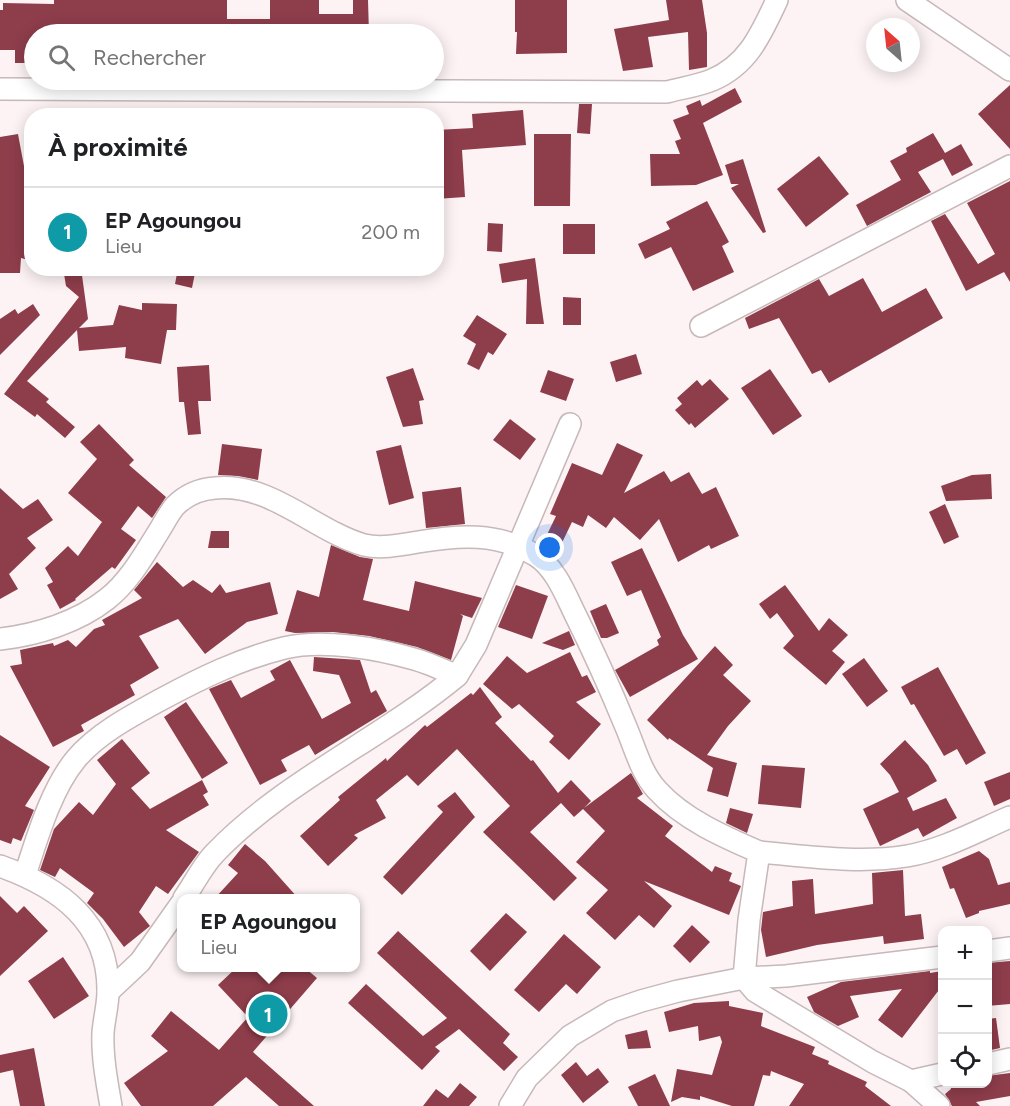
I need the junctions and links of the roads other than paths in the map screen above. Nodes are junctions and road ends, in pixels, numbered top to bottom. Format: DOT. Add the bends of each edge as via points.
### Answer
graph roads {
  1 [pos="777,0"];
  2 [pos="907,0"];
  3 [pos="1010,70"];
  4 [pos="0,89"];
  5 [pos="24,89"];
  6 [pos="222,90"];
  7 [pos="1010,166"];
  8 [pos="701,326"];
  9 [pos="570,424"];
  10 [pos="517,547"];
  11 [pos="0,639"];
  12 [pos="457,676"];
  13 [pos="1010,817"];
  14 [pos="759,852"];
  15 [pos="0,866"];
  16 [pos="25,875"];
  17 [pos="187,894"];
  18 [pos="177,910"];
  19 [pos="1010,948"];
  20 [pos="992,950"];
  21 [pos="938,957"];
  22 [pos="744,978"];
  23 [pos="108,992"];
  24 [pos="1010,1059"];
  25 [pos="992,1063"];
  26 [pos="938,1075"];
  27 [pos="911,1081"];
  28 [pos="111,1106"];
  29 [pos="510,1106"];
  30 [pos="939,1106"];
  1 -- 6 [label="street" via="753,48 734,68 711,81 667,92"];
  2 -- 3 [label="street"];
  4 -- 5 [label="street"];
  7 -- 8 [label="street"];
  9 -- 10 [label="street"];
  10 -- 11 [label="street" via="480,536 368,546 343,538 303,514 250,491 217,487 194,492 174,507 131,574 108,598 51,628"];
  10 -- 12 [label="street" via="476,645"];
  10 -- 14 [label="street" via="537,555 566,596 638,759 655,788 672,806 725,838"];
  12 -- 16 [label="street" via="416,659 369,649 315,645 285,648 214,672 97,738 76,759 39,831"];
  12 -- 17 [label="street" via="254,816 213,854"];
  13 -- 14 [label="street" via="908,856 875,859"];
  14 -- 22 [label="street"];
  15 -- 16 [label="street"];
  16 -- 23 [label="street" via="52,889 76,909 97,936 105,961"];
  18 -- 23 [label="street" via="140,963"];
  19 -- 20 [label="street"];
  21 -- 22 [label="street"];
  22 -- 27 [label="street" via="755,991"];
  22 -- 29 [label="street" via="678,991 612,1011 570,1036 526,1078"];
  23 -- 28 [label="street" via="103,1034"];
  24 -- 25 [label="street"];
  26 -- 27 [label="street"];
  27 -- 30 [label="street"];
}
